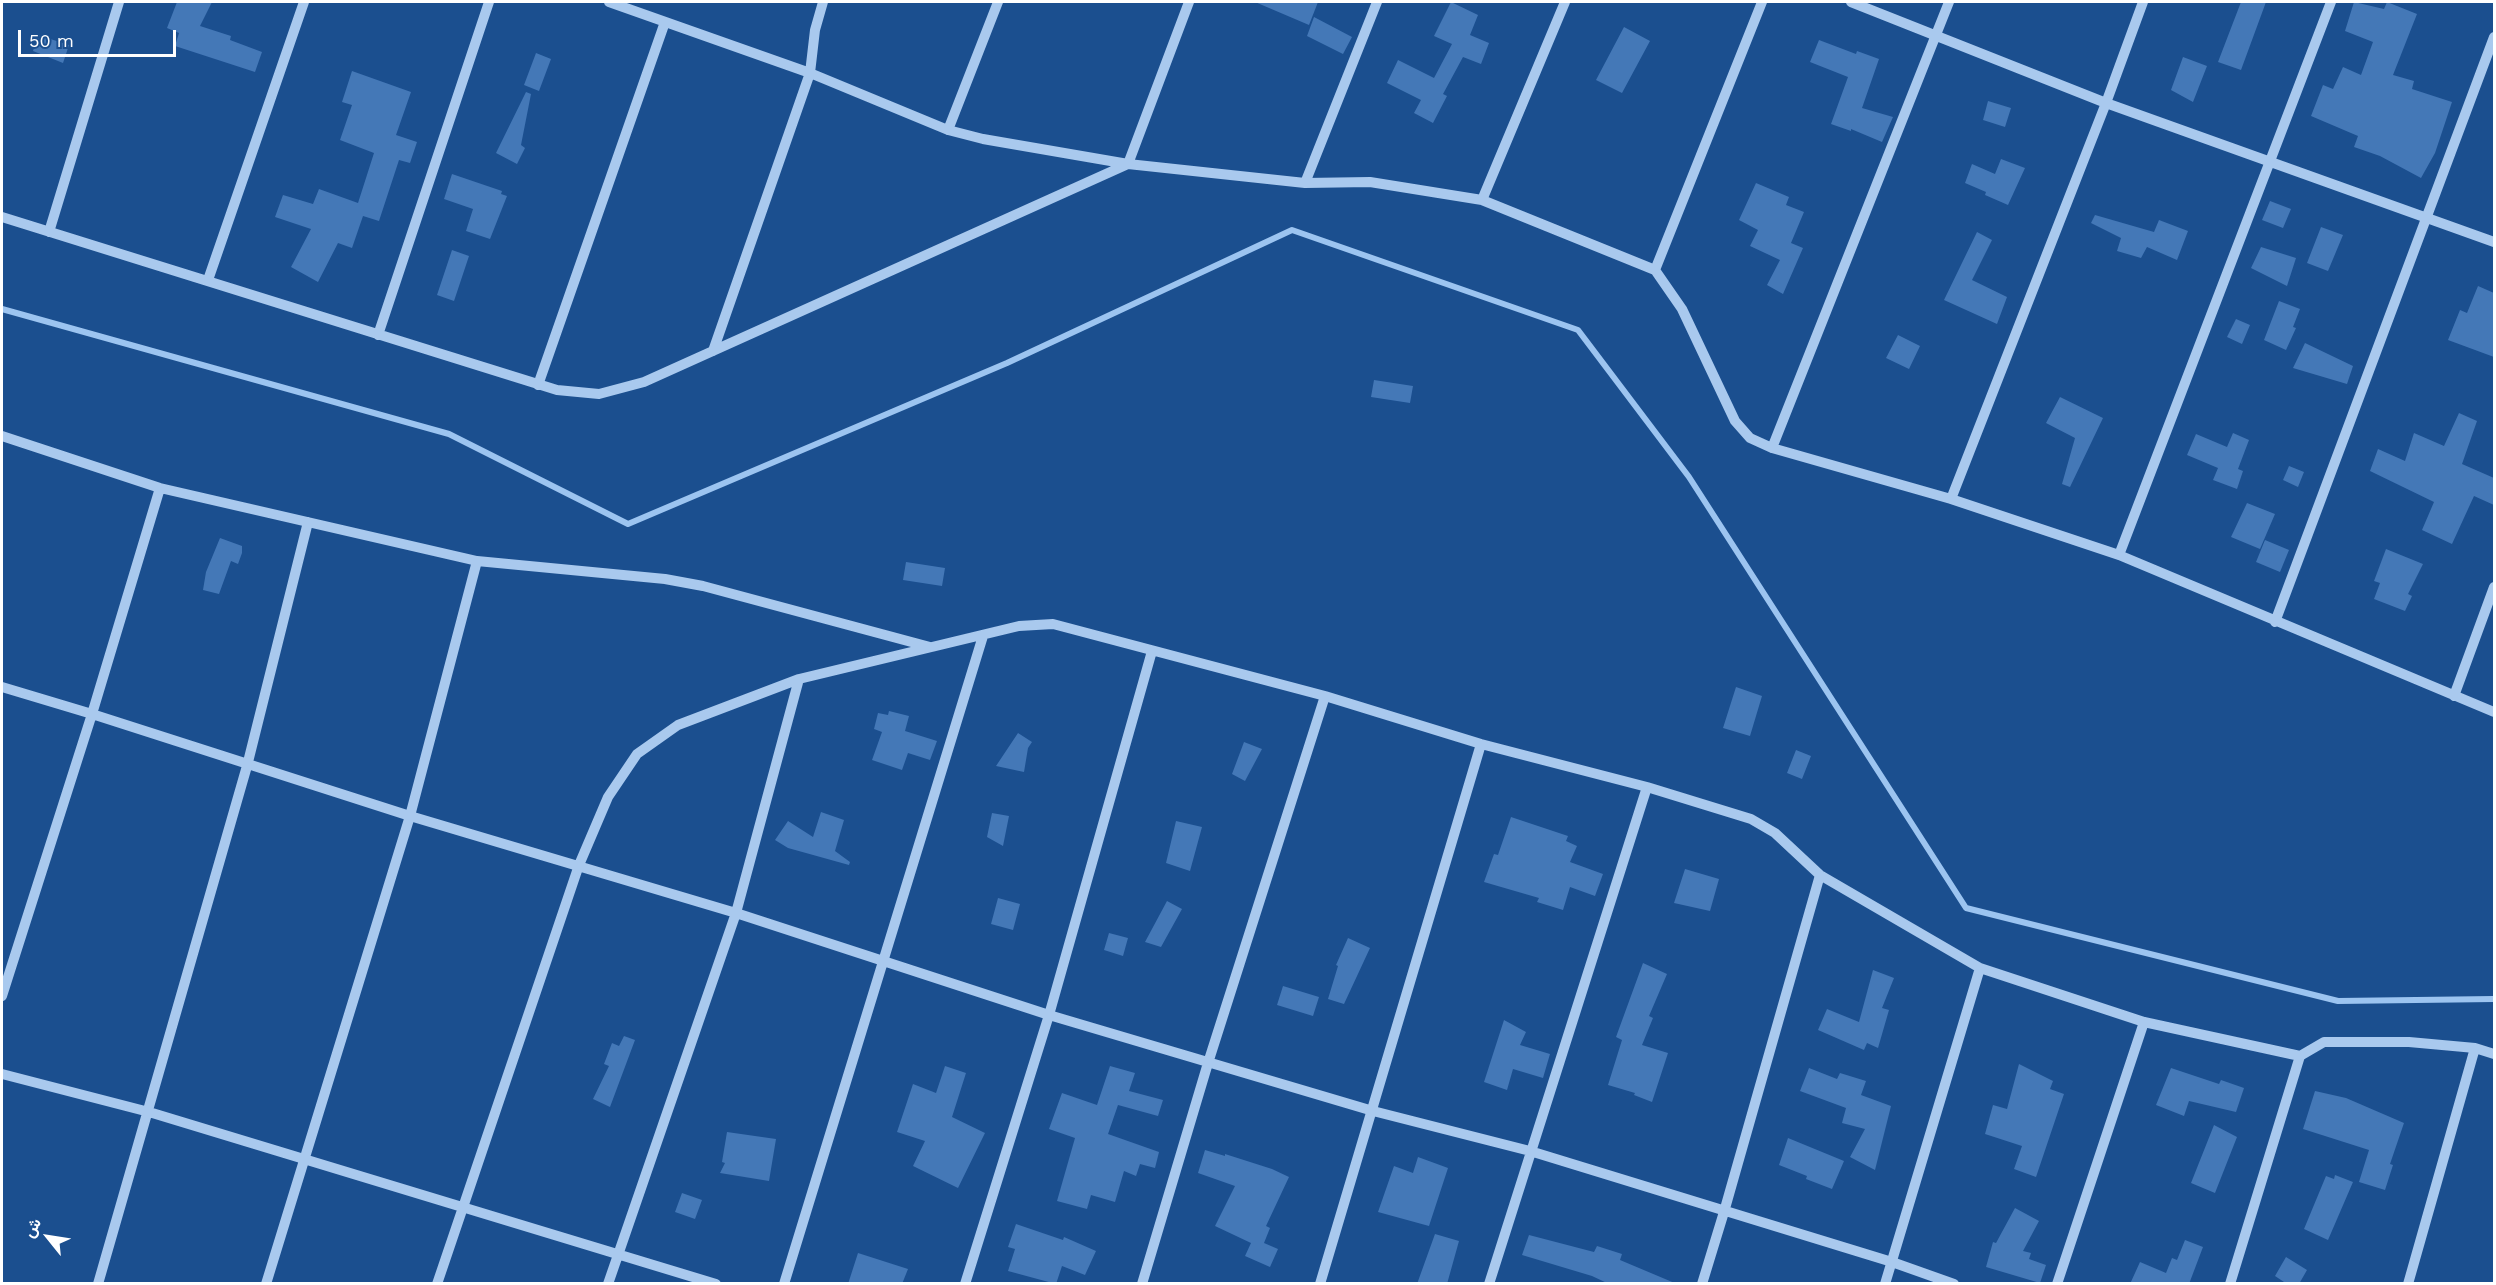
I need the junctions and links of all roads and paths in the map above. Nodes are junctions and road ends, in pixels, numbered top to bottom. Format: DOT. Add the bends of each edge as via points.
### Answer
graph roads {
  1 [pos="119,2"];
  2 [pos="304,2"];
  3 [pos="489,2"];
  4 [pos="609,2"];
  5 [pos="823,2"];
  6 [pos="998,2"];
  7 [pos="1189,2"];
  8 [pos="1377,2"];
  9 [pos="1565,2"];
  10 [pos="1762,2"];
  11 [pos="1851,2"];
  12 [pos="1949,2"];
  13 [pos="2143,2"];
  14 [pos="2331,2"];
  15 [pos="627,5"];
  16 [pos="665,22"];
  17 [pos="1936,34"];
  18 [pos="2494,37"];
  19 [pos="810,73"];
  20 [pos="2106,104"];
  21 [pos="948,130"];
  22 [pos="2270,160"];
  23 [pos="1128,164"];
  24 [pos="1305,183"];
  25 [pos="1482,200"];
  26 [pos="2,217"];
  27 [pos="2427,217"];
  28 [pos="49,232"];
  29 [pos="2494,242"];
  30 [pos="1655,270"];
  31 [pos="208,280"];
  32 [pos="378,334"];
  33 [pos="713,351"];
  34 [pos="538,385"];
  35 [pos="2,436"];
  36 [pos="1772,448"];
  37 [pos="160,488"];
  38 [pos="1951,499"];
  39 [pos="308,522"];
  40 [pos="2119,555"];
  41 [pos="477,561"];
  42 [pos="2494,587"];
  43 [pos="2275,622"];
  44 [pos="983,636"];
  45 [pos="933,648"];
  46 [pos="1152,651"];
  47 [pos="799,679"];
  48 [pos="2,687"];
  49 [pos="1324,696"];
  50 [pos="2454,696"];
  51 [pos="2494,712"];
  52 [pos="92,714"];
  53 [pos="1481,744"];
  54 [pos="247,766"];
  55 [pos="1647,787"];
  56 [pos="410,816"];
  57 [pos="579,865"];
  58 [pos="1820,875"];
  59 [pos="736,913"];
  60 [pos="883,962"];
  61 [pos="1980,968"];
  62 [pos="2,996"];
  63 [pos="1049,1015"];
  64 [pos="2144,1022"];
  65 [pos="2475,1048"];
  66 [pos="2494,1054"];
  67 [pos="2300,1056"];
  68 [pos="1208,1064"];
  69 [pos="2,1074"];
  70 [pos="1373,1111"];
  71 [pos="149,1112"];
  72 [pos="1530,1151"];
  73 [pos="306,1159"];
  74 [pos="462,1205"];
  75 [pos="1724,1212"];
  76 [pos="618,1252"];
  77 [pos="1892,1262"];
  78 [pos="98,1284"];
  79 [pos="266,1284"];
  80 [pos="437,1284"];
  81 [pos="608,1284"];
  82 [pos="716,1284"];
  83 [pos="784,1284"];
  84 [pos="965,1284"];
  85 [pos="1142,1284"];
  86 [pos="1320,1284"];
  87 [pos="1489,1284"];
  88 [pos="1702,1284"];
  89 [pos="1885,1284"];
  90 [pos="1954,1284"];
  91 [pos="2056,1284"];
  92 [pos="2230,1284"];
  93 [pos="2408,1284"];
  1 -- 28 [label="street"];
  2 -- 31 [label="street"];
  3 -- 32 [label="street"];
  4 -- 15 [label="street"];
  5 -- 19 [label="street"];
  6 -- 21 [label="street"];
  7 -- 23 [label="street"];
  8 -- 24 [label="street"];
  9 -- 25 [label="street"];
  10 -- 30 [label="street"];
  11 -- 17 [label="street"];
  12 -- 17 [label="street"];
  13 -- 20 [label="street"];
  14 -- 22 [label="street"];
  15 -- 16 [label="street"];
  16 -- 19 [label="street"];
  16 -- 34 [label="street"];
  17 -- 20 [label="street"];
  17 -- 36 [label="street"];
  18 -- 27 [label="street"];
  19 -- 21 [label="street"];
  19 -- 33 [label="street"];
  20 -- 22 [label="street"];
  20 -- 38 [label="street"];
  21 -- 23 [label="street"];
  22 -- 27 [label="street"];
  22 -- 40 [label="street"];
  23 -- 24 [label="street"];
  23 -- 33 [label="street"];
  24 -- 25 [label="street" via="1370,182"];
  25 -- 30 [label="street"];
  26 -- 28 [label="street"];
  27 -- 29 [label="street"];
  27 -- 43 [label="street"];
  28 -- 31 [label="street"];
  30 -- 36 [label="street" via="1682,309 1735,421 1750,438"];
  31 -- 32 [label="street"];
  32 -- 34 [label="street"];
  33 -- 34 [label="street" via="644,382 599,394"];
  35 -- 37 [label="street"];
  36 -- 38 [label="street"];
  37 -- 39 [label="street"];
  37 -- 52 [label="street"];
  38 -- 40 [label="street"];
  39 -- 41 [label="street"];
  39 -- 54 [label="street"];
  40 -- 43 [label="street"];
  41 -- 45 [label="street" via="703,586"];
  41 -- 56 [label="street"];
  42 -- 50 [label="street"];
  43 -- 50 [label="street"];
  44 -- 45 [label="street"];
  44 -- 46 [label="street" via="1019,626 1053,624"];
  44 -- 60 [label="street"];
  45 -- 47 [label="street"];
  46 -- 49 [label="street"];
  46 -- 63 [label="street"];
  47 -- 57 [label="street" via="678,725 637,754 608,797"];
  47 -- 59 [label="street"];
  48 -- 52 [label="street"];
  49 -- 53 [label="street"];
  49 -- 68 [label="street"];
  50 -- 51 [label="street"];
  52 -- 54 [label="street"];
  52 -- 62 [label="street"];
  53 -- 55 [label="street"];
  53 -- 70 [label="street"];
  54 -- 56 [label="street"];
  54 -- 71 [label="street"];
  55 -- 58 [label="street" via="1751,819 1775,833"];
  55 -- 72 [label="street"];
  56 -- 57 [label="street"];
  56 -- 73 [label="street"];
  57 -- 59 [label="street"];
  57 -- 74 [label="street"];
  58 -- 61 [label="street"];
  58 -- 75 [label="street"];
  59 -- 60 [label="street"];
  59 -- 76 [label="street"];
  60 -- 63 [label="street"];
  60 -- 83 [label="street"];
  61 -- 64 [label="street"];
  61 -- 77 [label="street"];
  63 -- 68 [label="street"];
  63 -- 84 [label="street"];
  64 -- 67 [label="street"];
  64 -- 91 [label="street"];
  65 -- 66 [label="street"];
  65 -- 67 [label="street" via="2409,1042 2324,1042"];
  65 -- 93 [label="street"];
  67 -- 92 [label="street"];
  68 -- 70 [label="street"];
  68 -- 85 [label="street"];
  69 -- 71 [label="street"];
  70 -- 72 [label="street"];
  70 -- 86 [label="street"];
  71 -- 73 [label="street"];
  71 -- 78 [label="street"];
  72 -- 75 [label="street"];
  72 -- 87 [label="street"];
  73 -- 74 [label="street"];
  73 -- 79 [label="street"];
  74 -- 76 [label="street"];
  74 -- 80 [label="street"];
  75 -- 77 [label="street"];
  75 -- 88 [label="street"];
  76 -- 81 [label="street"];
  76 -- 82 [label="street"];
  77 -- 89 [label="street"];
  77 -- 90 [label="street"];
}
